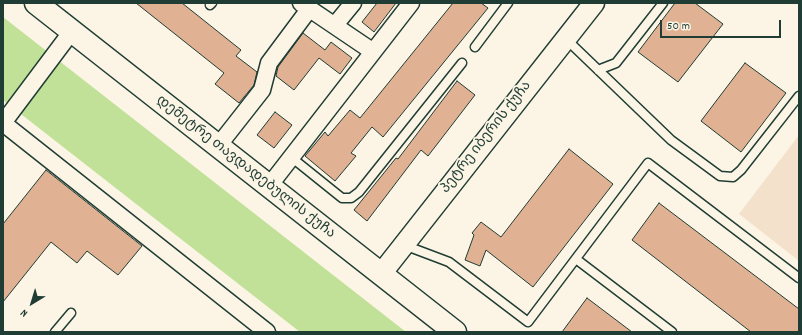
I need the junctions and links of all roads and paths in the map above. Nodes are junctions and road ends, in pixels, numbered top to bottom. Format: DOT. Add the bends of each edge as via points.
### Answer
graph roads {
  1 [pos="36,3"];
  2 [pos="353,3"];
  3 [pos="411,3"];
  4 [pos="508,3"];
  5 [pos="594,3"];
  6 [pos="663,3"];
  7 [pos="306,6"];
  8 [pos="336,25"];
  9 [pos="72,32"];
  10 [pos="566,38"];
  11 [pos="475,47"];
  12 [pos="372,51"];
  13 [pos="462,63"];
  14 [pos="598,70"];
  15 [pos="799,96"];
  16 [pos="3,123"];
  17 [pos="218,146"];
  18 [pos="291,157"];
  19 [pos="269,186"];
  20 [pos="404,245"];
  21 [pos="576,259"];
  22 [pos="381,274"];
  23 [pos="799,278"];
  24 [pos="71,312"];
  25 [pos="55,332"];
  26 [pos="267,332"];
  27 [pos="455,332"];
  28 [pos="672,332"];
  1 -- 9 [label="main road, დემეტრე თავდადებულის ქუჩა"];
  2 -- 8 [label="street"];
  3 -- 12 [label="street"];
  4 -- 11 [label="lane"];
  5 -- 10 [label="street, პეტრე იბერის ქუჩა"];
  6 -- 14 [label="lane" via="616,63"];
  7 -- 8 [label="street"];
  7 -- 17 [label="street" via="269,63 262,90"];
  8 -- 12 [label="street"];
  9 -- 16 [label="street"];
  9 -- 17 [label="main road, დემეტრე თავდადებულის ქუჩა"];
  10 -- 14 [label="lane"];
  10 -- 20 [label="street, პეტრე იბერის ქუჩა"];
  12 -- 18 [label="street"];
  13 -- 18 [label="lane" via="359,192 351,198 342,198"];
  14 -- 15 [label="lane" via="671,140 720,176 733,177 741,170"];
  16 -- 26 [label="street"];
  17 -- 19 [label="main road, დემეტრე თავდადებულის ქუჩა"];
  18 -- 19 [label="street"];
  19 -- 22 [label="main road, დემეტრე თავდადებულის ქუჩა"];
  20 -- 21 [label="lane" via="448,262 528,322"];
  20 -- 22 [label="street, პეტრე იბერის ქუჩა"];
  21 -- 23 [label="lane" via="648,163"];
  21 -- 28 [label="lane"];
  22 -- 27 [label="main road, დემეტრე თავდადებულის ქუჩა"];
  24 -- 25 [label="lane"];
}
